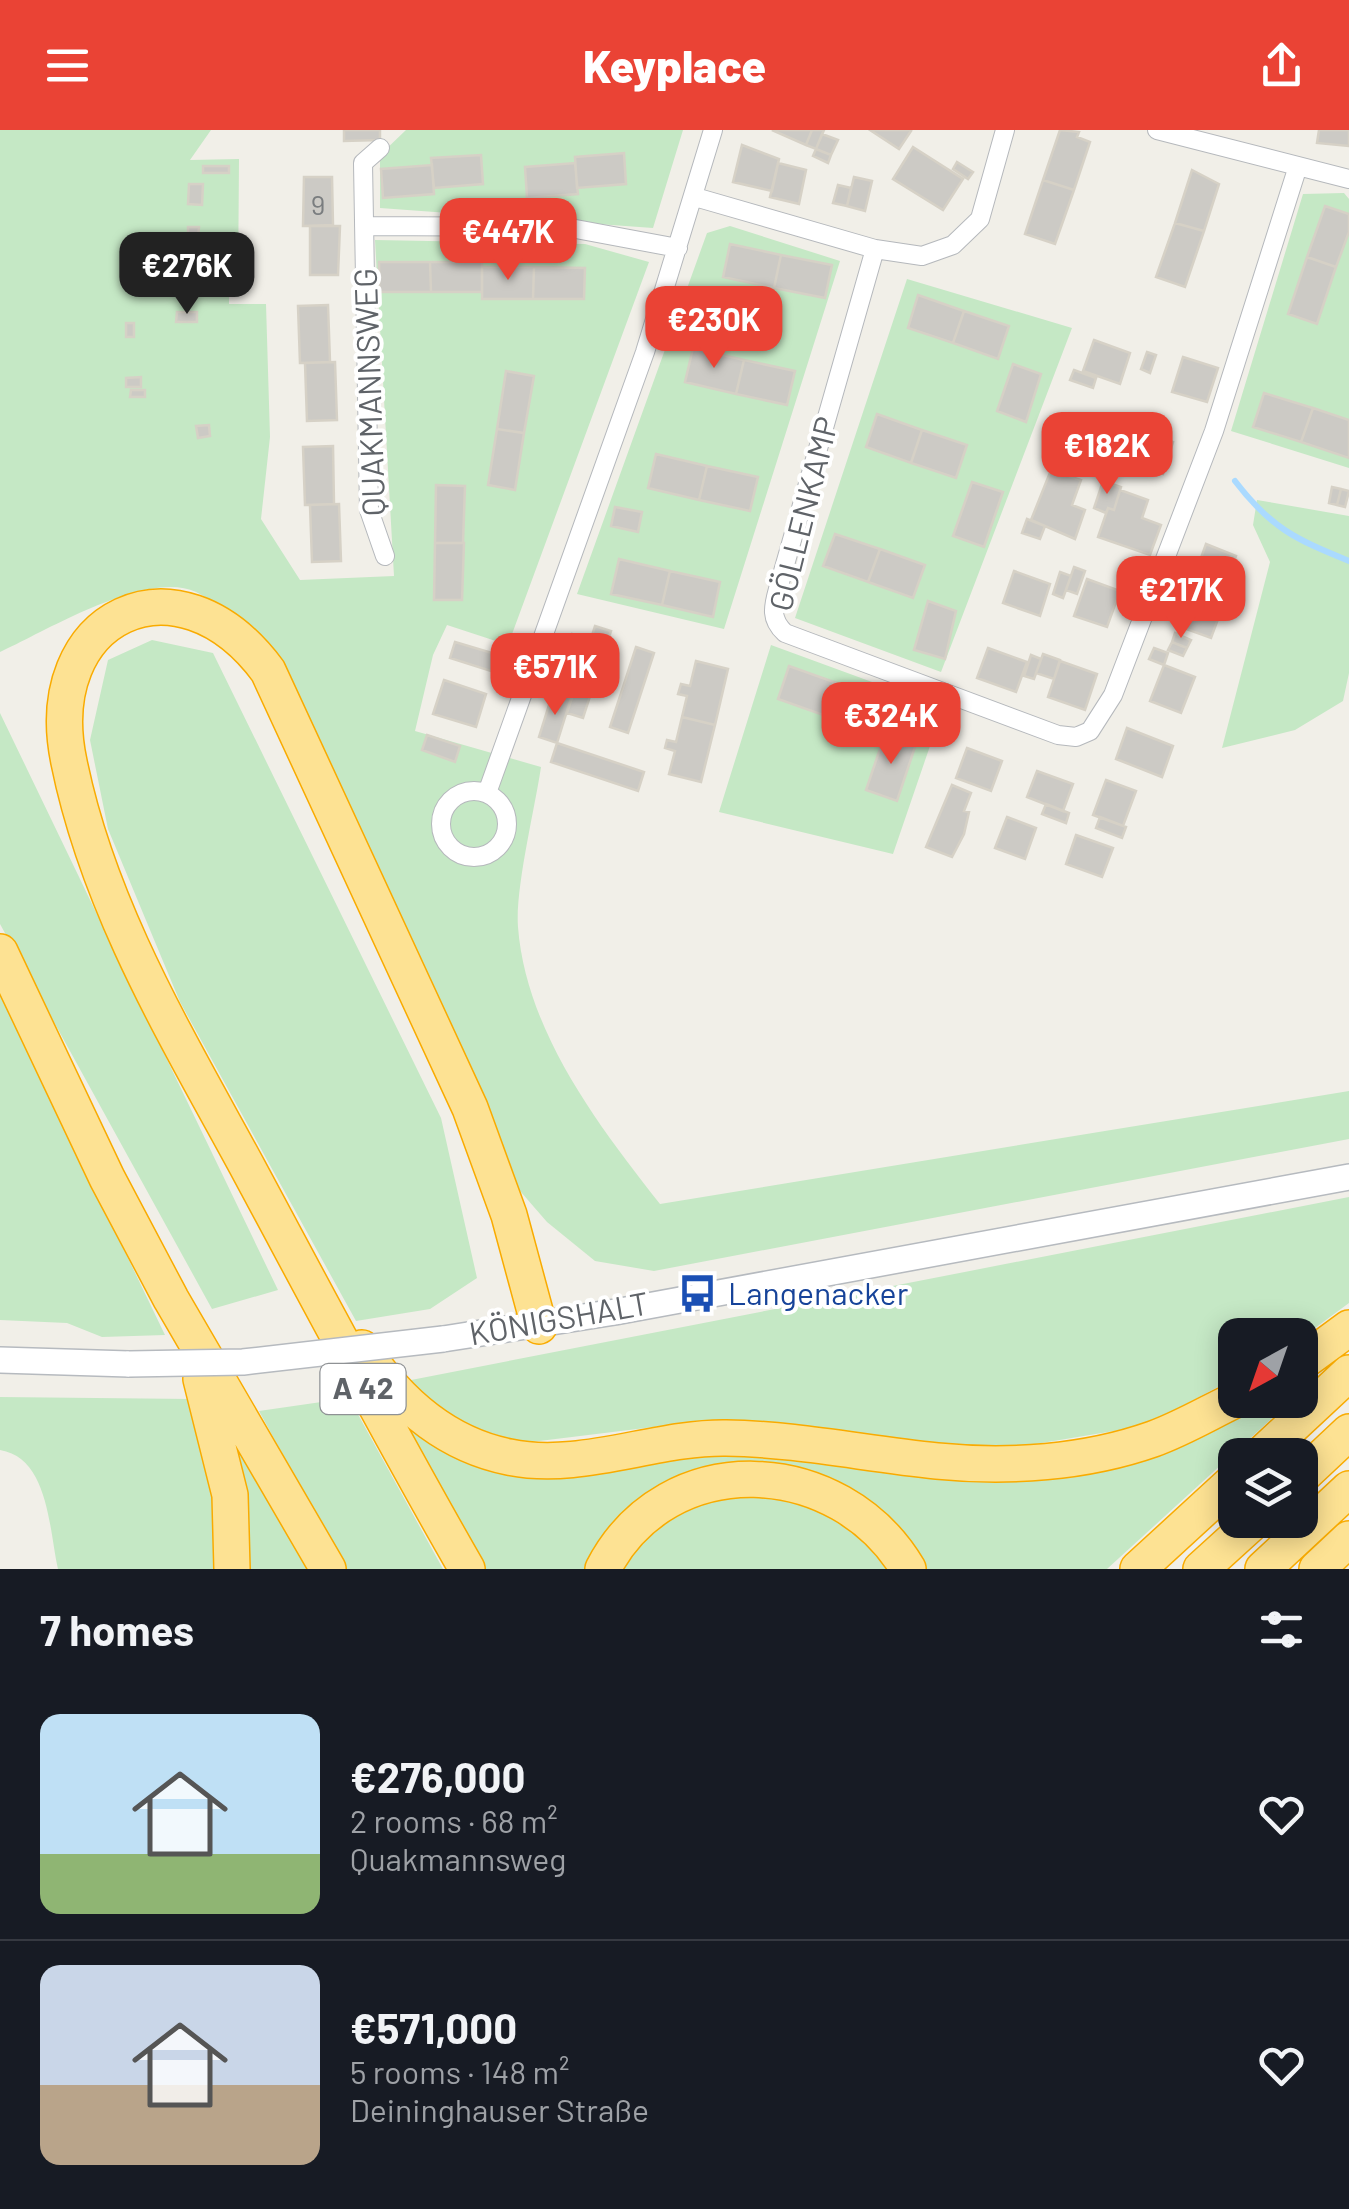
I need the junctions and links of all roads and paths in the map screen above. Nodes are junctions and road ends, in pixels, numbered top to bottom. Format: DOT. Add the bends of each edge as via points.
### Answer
graph roads {
  1 [pos="713,130"];
  2 [pos="1005,130"];
  3 [pos="1157,130"];
  4 [pos="380,148"];
  5 [pos="1298,166"];
  6 [pos="1349,179"];
  7 [pos="695,197"];
  8 [pos="364,226"];
  9 [pos="678,248"];
  10 [pos="875,249"];
  11 [pos="385,556"];
  12 [pos="487,792"];
  13 [pos="0,952"];
  14 [pos="1349,1177"];
  15 [pos="277,1222"];
  16 [pos="171,1299"];
  17 [pos="538,1326"];
  18 [pos="1349,1328"];
  19 [pos="1318,1351"];
  20 [pos="0,1360"];
  21 [pos="1349,1373"];
  22 [pos="1218,1408"];
  23 [pos="1349,1432"];
  24 [pos="1280,1438"];
  25 [pos="1318,1461"];
  26 [pos="1349,1488"];
  27 [pos="1218,1496"];
  28 [pos="1235,1538"];
  29 [pos="1349,1541"];
  30 [pos="232,1569"];
  31 [pos="328,1569"];
  32 [pos="467,1569"];
  33 [pos="603,1569"];
  34 [pos="908,1569"];
  35 [pos="1138,1569"];
  36 [pos="1201,1569"];
  37 [pos="1263,1569"];
  38 [pos="1317,1569"];
  39 [pos="1326,1569"];
  1 -- 7 [label="street"];
  2 -- 10 [label="street" via="980,219 967,235 922,256"];
  3 -- 5 [label="street"];
  4 -- 8 [label="street, QUAKMANNSWEG" via="363,163"];
  5 -- 6 [label="street"];
  5 -- 10 [label="street, GÖLLENKAMP" via="1218,422 1161,576 1100,719 1076,736 1058,735 784,633 776,624 778,589"];
  7 -- 9 [label="street"];
  7 -- 10 [label="street"];
  8 -- 9 [label="street, QUAKMANNSWEG" via="565,227"];
  8 -- 11 [label="street, QUAKMANNSWEG" via="368,510"];
  9 -- 12 [label="street"];
  13 -- 16 [label="highway"];
  14 -- 17 [label="main road, KÖNIGSHALT"];
  15 -- 17 [label="highway" via="128,940 91,852 68,760 63,724 75,662 106,625 152,605 186,608 221,622 268,670 470,1108 509,1215"];
  15 -- 22 [label="highway" via="386,1384 432,1425 509,1458 548,1461 722,1438 1006,1464 1076,1458 1154,1439"];
  15 -- 32 [label="highway, A 42" via="371,1405"];
  16 -- 30 [label="highway" via="220,1440"];
  16 -- 31 [label="highway"];
  17 -- 20 [label="main road, KÖNIGSHALT, bridge" via="259,1360"];
  18 -- 19 [label="highway"];
  21 -- 24 [label="highway"];
  23 -- 25 [label="highway"];
  26 -- 37 [label="highway"];
  27 -- 35 [label="highway"];
  28 -- 36 [label="highway"];
  29 -- 38 [label="highway"];
  29 -- 39 [label="highway"];
  33 -- 34 [label="highway" via="643,1518 682,1493 728,1480 774,1479 820,1490 861,1513"];
}
